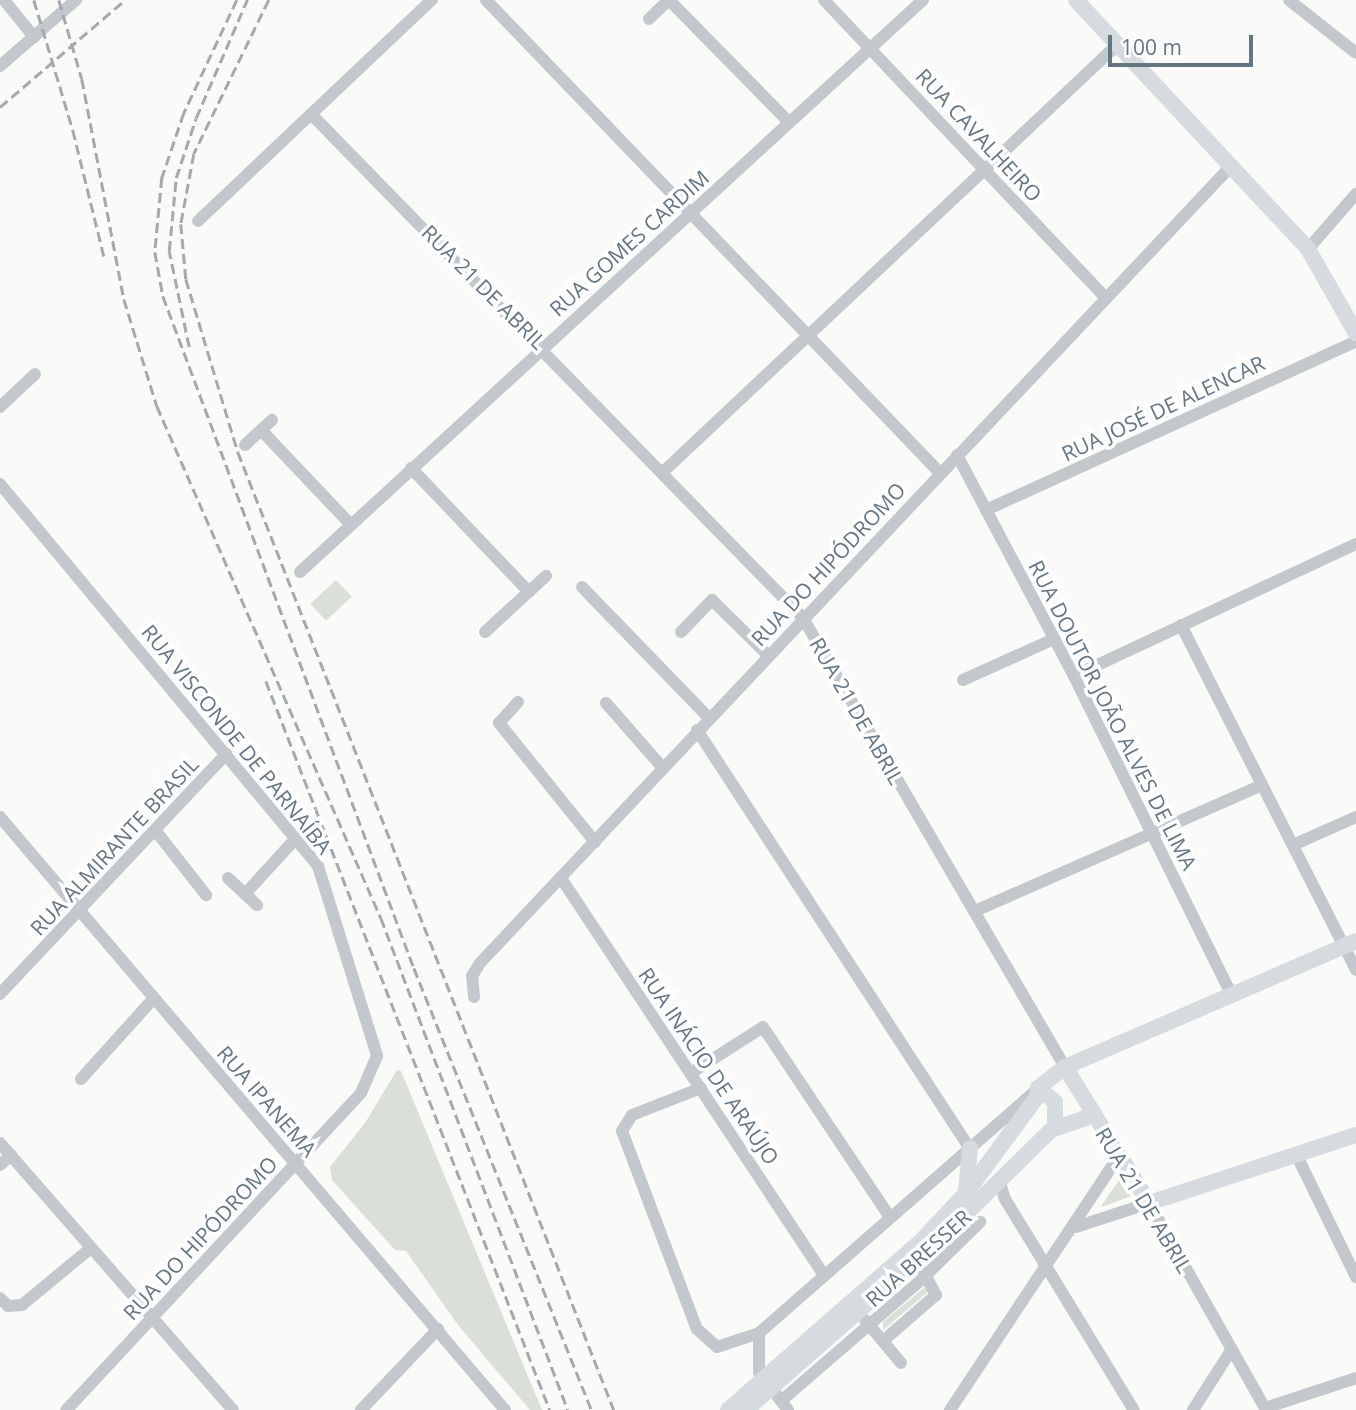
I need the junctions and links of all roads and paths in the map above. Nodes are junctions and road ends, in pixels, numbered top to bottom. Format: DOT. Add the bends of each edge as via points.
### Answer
graph roads {
  1 [pos="4,0"];
  2 [pos="76,0"];
  3 [pos="432,0"];
  4 [pos="486,0"];
  5 [pos="669,0"];
  6 [pos="824,0"];
  7 [pos="923,0"];
  8 [pos="1289,0"];
  9 [pos="1079,1"];
  10 [pos="649,19"];
  11 [pos="34,37"];
  12 [pos="1117,45"];
  13 [pos="870,49"];
  14 [pos="1356,53"];
  15 [pos="0,66"];
  16 [pos="312,115"];
  17 [pos="789,122"];
  18 [pos="1230,167"];
  19 [pos="985,169"];
  20 [pos="1354,201"];
  21 [pos="690,215"];
  22 [pos="198,221"];
  23 [pos="1308,249"];
  24 [pos="1105,297"];
  25 [pos="1356,333"];
  26 [pos="809,336"];
  27 [pos="1356,341"];
  28 [pos="542,346"];
  29 [pos="35,374"];
  30 [pos="0,407"];
  31 [pos="272,420"];
  32 [pos="261,430"];
  33 [pos="245,444"];
  34 [pos="957,455"];
  35 [pos="411,468"];
  36 [pos="663,472"];
  37 [pos="940,473"];
  38 [pos="0,484"];
  39 [pos="986,510"];
  40 [pos="351,525"];
  41 [pos="1356,544"];
  42 [pos="300,572"];
  43 [pos="546,576"];
  44 [pos="582,587"];
  45 [pos="529,592"];
  46 [pos="803,618"];
  47 [pos="1181,625"];
  48 [pos="485,632"];
  49 [pos="681,632"];
  50 [pos="1054,639"];
  51 [pos="768,655"];
  52 [pos="1074,676"];
  53 [pos="963,680"];
  54 [pos="518,702"];
  55 [pos="606,703"];
  56 [pos="709,718"];
  57 [pos="697,730"];
  58 [pos="226,754"];
  59 [pos="663,768"];
  60 [pos="1262,785"];
  61 [pos="0,817"];
  62 [pos="1356,817"];
  63 [pos="155,830"];
  64 [pos="1152,833"];
  65 [pos="297,837"];
  66 [pos="595,842"];
  67 [pos="1293,845"];
  68 [pos="228,878"];
  69 [pos="561,878"];
  70 [pos="245,894"];
  71 [pos="206,895"];
  72 [pos="257,905"];
  73 [pos="80,910"];
  74 [pos="975,911"];
  75 [pos="1350,943"];
  76 [pos="1356,970"];
  77 [pos="0,994"];
  78 [pos="1231,994"];
  79 [pos="474,997"];
  80 [pos="154,998"];
  81 [pos="1065,1067"];
  82 [pos="691,1073"];
  83 [pos="81,1079"];
  84 [pos="701,1088"];
  85 [pos="1038,1088"];
  86 [pos="361,1093"];
  87 [pos="1094,1115"];
  88 [pos="1055,1127"];
  89 [pos="1356,1135"];
  90 [pos="0,1143"];
  91 [pos="970,1148"];
  92 [pos="1296,1154"];
  93 [pos="11,1156"];
  94 [pos="1119,1156"];
  95 [pos="295,1164"];
  96 [pos="0,1165"];
  97 [pos="994,1188"];
  98 [pos="966,1193"];
  99 [pos="1149,1203"];
  100 [pos="889,1216"];
  101 [pos="980,1222"];
  102 [pos="1076,1227"];
  103 [pos="928,1242"];
  104 [pos="91,1248"];
  105 [pos="1048,1266"];
  106 [pos="924,1272"];
  107 [pos="824,1275"];
  108 [pos="1356,1277"];
  109 [pos="0,1298"];
  110 [pos="151,1318"];
  111 [pos="867,1322"];
  112 [pos="438,1329"];
  113 [pos="759,1333"];
  114 [pos="883,1341"];
  115 [pos="1232,1349"];
  116 [pos="901,1363"];
  117 [pos="1356,1378"];
  118 [pos="785,1406"];
  119 [pos="365,1408"];
  120 [pos="1266,1409"];
  121 [pos="66,1410"];
  122 [pos="233,1410"];
  123 [pos="505,1410"];
  124 [pos="728,1410"];
  125 [pos="746,1410"];
  126 [pos="950,1410"];
  127 [pos="1134,1410"];
  128 [pos="1194,1410"];
  1 -- 11 [label="street"];
  2 -- 11 [label="street"];
  3 -- 16 [label="street"];
  4 -- 21 [label="street"];
  5 -- 10 [label="street"];
  5 -- 17 [label="street"];
  6 -- 13 [label="street, RUA CAVALHEIRO"];
  7 -- 13 [label="street, RUA GOMES CARDIM"];
  8 -- 14 [label="street"];
  9 -- 12 [label="main road"];
  11 -- 15 [label="street"];
  12 -- 18 [label="main road"];
  12 -- 19 [label="street"];
  13 -- 17 [label="street, RUA GOMES CARDIM"];
  13 -- 19 [label="street, RUA CAVALHEIRO"];
  16 -- 22 [label="street"];
  16 -- 28 [label="street, RUA 21 DE ABRIL"];
  17 -- 21 [label="street, RUA GOMES CARDIM"];
  18 -- 23 [label="main road"];
  18 -- 24 [label="street, RUA DO HIPÓDROMO"];
  19 -- 24 [label="street, RUA CAVALHEIRO"];
  19 -- 26 [label="street"];
  20 -- 23 [label="street"];
  21 -- 26 [label="street"];
  21 -- 28 [label="street, RUA GOMES CARDIM"];
  23 -- 25 [label="main road"];
  24 -- 34 [label="street, RUA DO HIPÓDROMO"];
  26 -- 36 [label="street"];
  26 -- 37 [label="street"];
  27 -- 39 [label="street, RUA JOSÉ DE ALENCAR"];
  28 -- 35 [label="street, RUA GOMES CARDIM"];
  28 -- 36 [label="street, RUA 21 DE ABRIL"];
  29 -- 30 [label="street"];
  31 -- 32 [label="street"];
  32 -- 33 [label="street"];
  32 -- 40 [label="street"];
  34 -- 37 [label="street, RUA DO HIPÓDROMO"];
  34 -- 39 [label="street, RUA DOUTOR JOÃO ALVES DE LIMA"];
  35 -- 40 [label="street, RUA GOMES CARDIM"];
  35 -- 45 [label="street"];
  36 -- 46 [label="street, RUA 21 DE ABRIL"];
  37 -- 46 [label="street, RUA DO HIPÓDROMO"];
  38 -- 58 [label="street, RUA VISCONDE DE PARNAÍBA"];
  39 -- 50 [label="street, RUA DOUTOR JOÃO ALVES DE LIMA"];
  40 -- 42 [label="street, RUA GOMES CARDIM"];
  41 -- 47 [label="street"];
  43 -- 45 [label="street"];
  44 -- 56 [label="street"];
  45 -- 48 [label="street"];
  46 -- 51 [label="street, RUA DO HIPÓDROMO"];
  46 -- 74 [label="street, RUA 21 DE ABRIL"];
  47 -- 52 [label="street"];
  47 -- 60 [label="street"];
  49 -- 51 [label="street" via="712,600"];
  50 -- 52 [label="street, RUA DOUTOR JOÃO ALVES DE LIMA"];
  50 -- 53 [label="street"];
  51 -- 56 [label="street, RUA DO HIPÓDROMO"];
  52 -- 64 [label="street, RUA DOUTOR JOÃO ALVES DE LIMA"];
  54 -- 66 [label="street" via="499,723"];
  55 -- 59 [label="street"];
  56 -- 57 [label="street, RUA DO HIPÓDROMO"];
  57 -- 59 [label="street, RUA DO HIPÓDROMO"];
  57 -- 91 [label="street"];
  58 -- 63 [label="street, RUA ALMIRANTE BRASIL"];
  58 -- 65 [label="street, RUA VISCONDE DE PARNAÍBA"];
  59 -- 66 [label="street, RUA DO HIPÓDROMO"];
  60 -- 64 [label="street"];
  60 -- 67 [label="street"];
  61 -- 73 [label="street, RUA IPANEMA"];
  62 -- 67 [label="street"];
  63 -- 71 [label="street"];
  63 -- 73 [label="street, RUA ALMIRANTE BRASIL"];
  64 -- 74 [label="street"];
  64 -- 78 [label="street, RUA DOUTOR JOÃO ALVES DE LIMA"];
  65 -- 70 [label="street"];
  65 -- 86 [label="street, RUA VISCONDE DE PARNAÍBA" via="325,879 376,1043 375,1067"];
  66 -- 69 [label="street, RUA DO HIPÓDROMO"];
  67 -- 75 [label="street"];
  68 -- 70 [label="street"];
  69 -- 79 [label="street, RUA DO HIPÓDROMO" via="475,970"];
  69 -- 82 [label="street, RUA INÁCIO DE ARAÚJO"];
  70 -- 72 [label="street"];
  73 -- 77 [label="street, RUA ALMIRANTE BRASIL"];
  73 -- 80 [label="street, RUA IPANEMA"];
  74 -- 81 [label="street, RUA 21 DE ABRIL"];
  75 -- 76 [label="street"];
  75 -- 78 [label="main road, RUA BRESSER"];
  78 -- 81 [label="main road, RUA BRESSER"];
  80 -- 83 [label="street"];
  80 -- 95 [label="street, RUA IPANEMA"];
  81 -- 85 [label="main road, RUA BRESSER"];
  81 -- 87 [label="main road, RUA 21 DE ABRIL"];
  82 -- 84 [label="street, RUA INÁCIO DE ARAÚJO"];
  82 -- 100 [label="street" via="762,1027"];
  84 -- 107 [label="street, RUA INÁCIO DE ARAÚJO"];
  84 -- 113 [label="street" via="632,1115 623,1126 623,1138 702,1338 722,1347"];
  85 -- 88 [label="main road" via="1055,1102"];
  85 -- 91 [label="street, RUA BRESSER"];
  85 -- 98 [label="main road, RUA BRESSER" via="1037,1097"];
  86 -- 95 [label="street, RUA DO HIPÓDROMO"];
  87 -- 88 [label="main road, RUA BRESSER"];
  87 -- 94 [label="main road, RUA 21 DE ABRIL"];
  88 -- 97 [label="main road, RUA BRESSER"];
  89 -- 92 [label="main road"];
  90 -- 93 [label="street"];
  91 -- 98 [label="main road"];
  91 -- 100 [label="street, RUA BRESSER"];
  92 -- 99 [label="main road"];
  92 -- 108 [label="street"];
  93 -- 96 [label="street"];
  93 -- 104 [label="street"];
  94 -- 99 [label="main road, RUA 21 DE ABRIL"];
  94 -- 102 [label="street"];
  95 -- 110 [label="street, RUA DO HIPÓDROMO"];
  95 -- 112 [label="street, RUA IPANEMA"];
  97 -- 103 [label="main road, RUA BRESSER"];
  97 -- 105 [label="street"];
  98 -- 103 [label="main road, RUA BRESSER"];
  99 -- 102 [label="street"];
  99 -- 115 [label="street, RUA 21 DE ABRIL"];
  100 -- 107 [label="street, RUA BRESSER"];
  101 -- 106 [label="street"];
  102 -- 105 [label="street"];
  103 -- 124 [label="main road, RUA BRESSER"];
  103 -- 125 [label="main road, RUA BRESSER"];
  104 -- 109 [label="street" via="22,1305 8,1306"];
  104 -- 110 [label="street"];
  105 -- 126 [label="street"];
  105 -- 127 [label="street"];
  106 -- 111 [label="street"];
  106 -- 114 [label="street" via="936,1295"];
  107 -- 113 [label="street, RUA BRESSER"];
  110 -- 121 [label="street, RUA DO HIPÓDROMO"];
  110 -- 122 [label="street"];
  111 -- 114 [label="street"];
  111 -- 118 [label="street" via="804,1380"];
  112 -- 119 [label="street"];
  112 -- 123 [label="street, RUA IPANEMA"];
  113 -- 118 [label="street" via="757,1366"];
  114 -- 116 [label="street"];
  115 -- 120 [label="street, RUA 21 DE ABRIL"];
  115 -- 128 [label="street"];
  117 -- 120 [label="street"];
}
